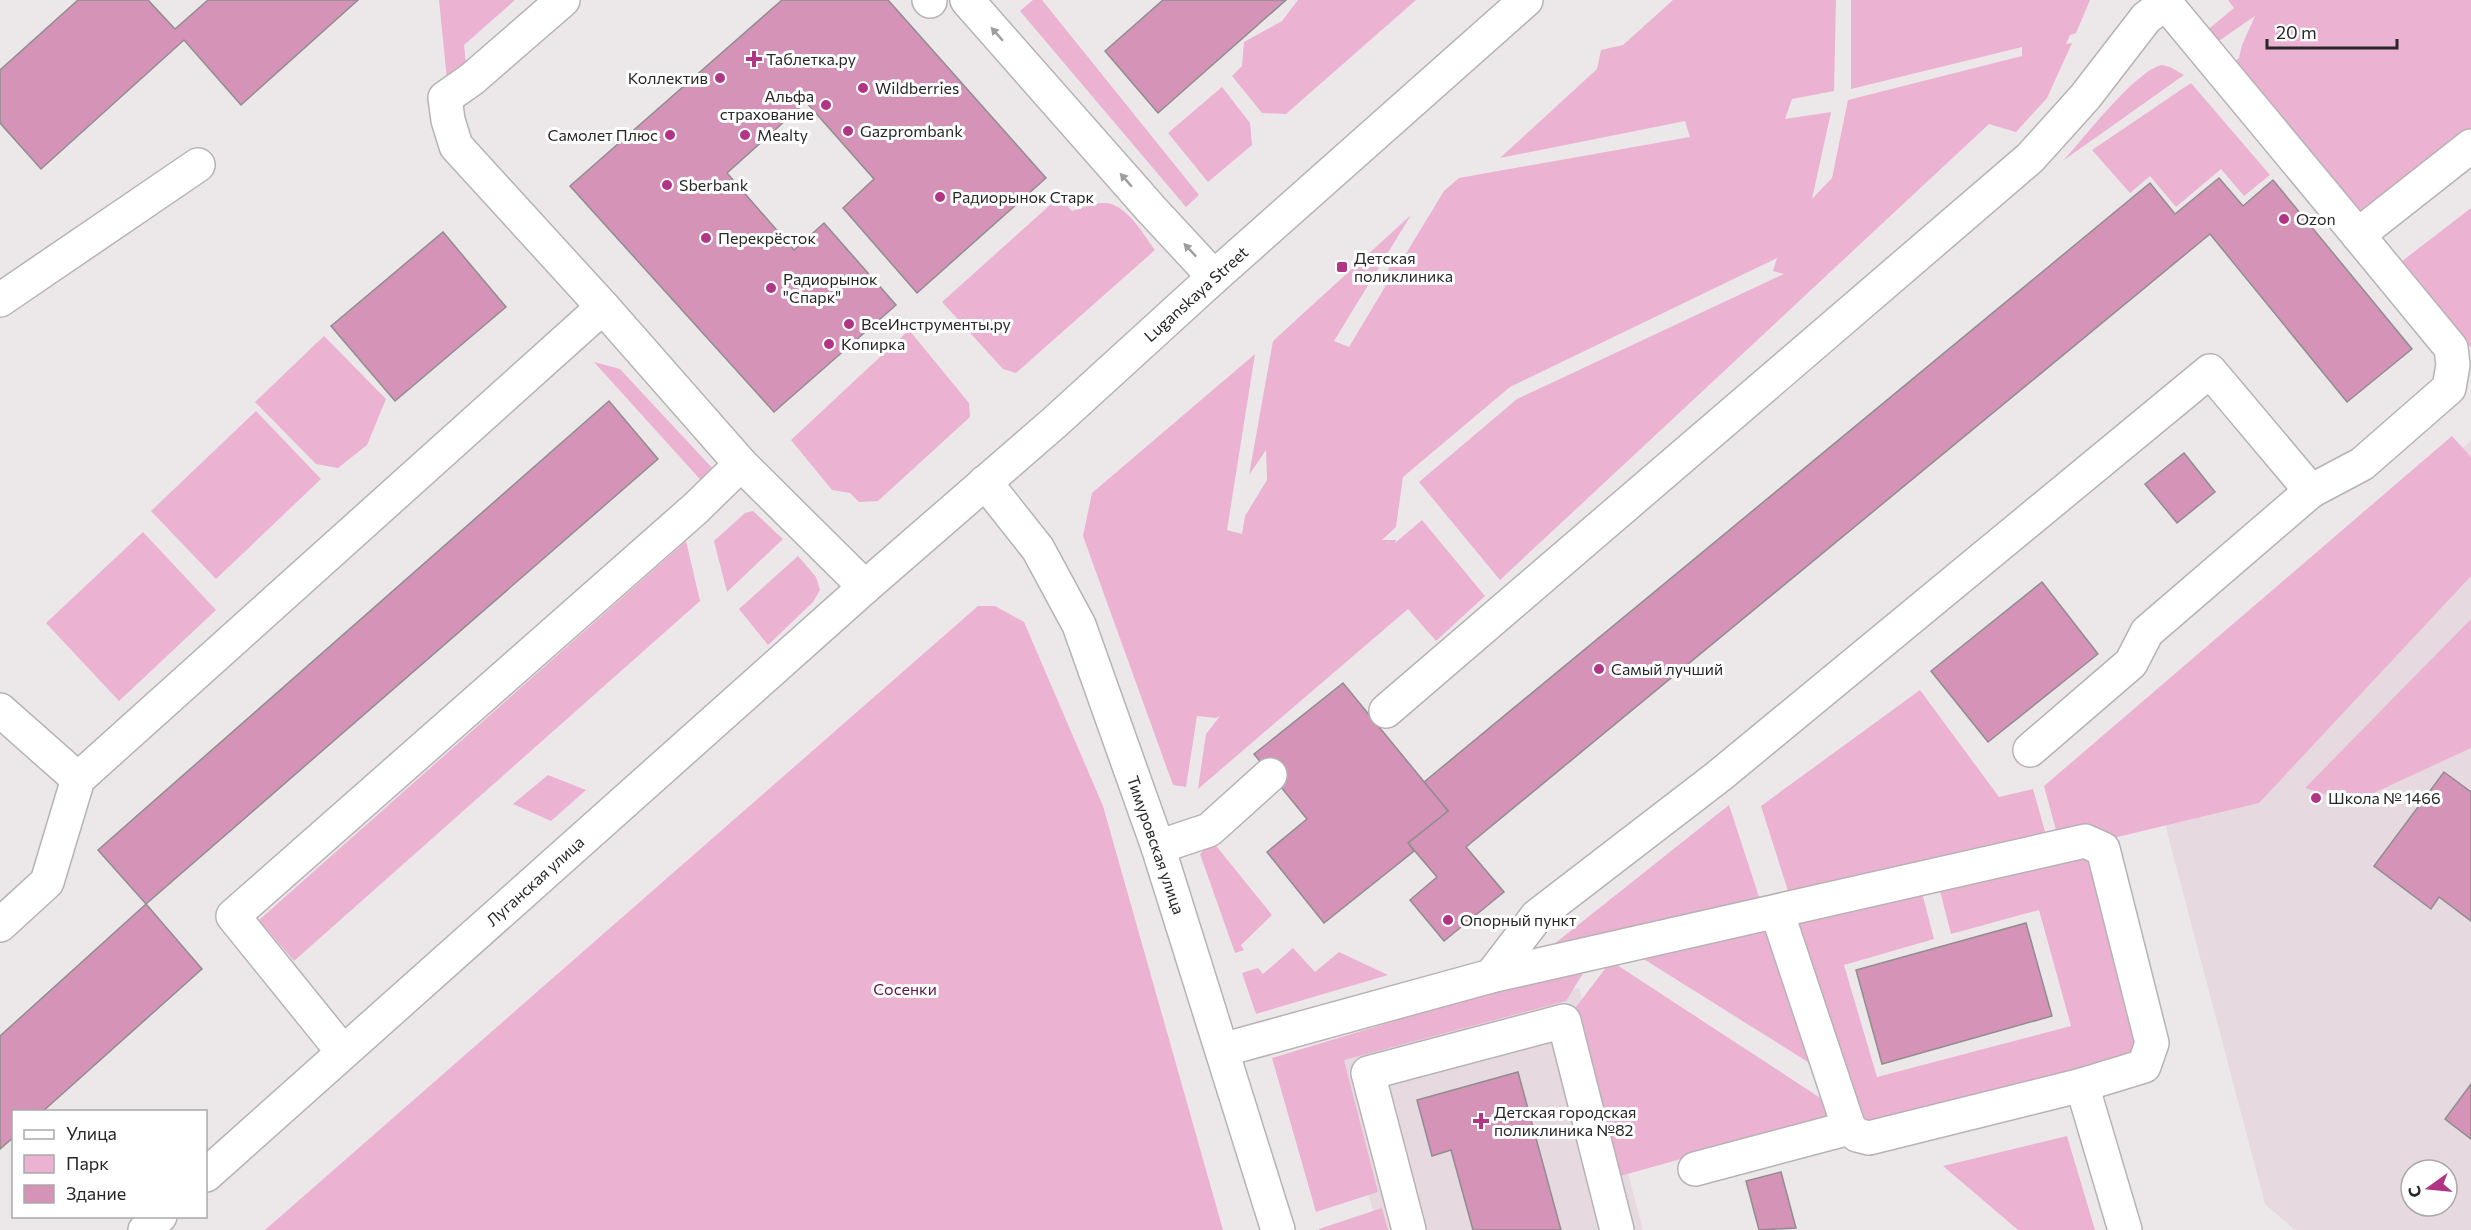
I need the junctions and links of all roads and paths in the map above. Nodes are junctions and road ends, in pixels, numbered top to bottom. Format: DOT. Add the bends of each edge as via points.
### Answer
graph roads {
  1 [pos="563,0"];
  2 [pos="967,0"];
  3 [pos="1526,0"];
  4 [pos="2164,1"];
  5 [pos="2471,146"];
  6 [pos="198,165"];
  7 [pos="2358,235"];
  8 [pos="1214,277"];
  9 [pos="0,300"];
  10 [pos="603,307"];
  11 [pos="741,464"];
  12 [pos="986,482"];
  13 [pos="2311,491"];
  14 [pos="865,587"];
  15 [pos="0,710"];
  16 [pos="1386,711"];
  17 [pos="2030,750"];
  18 [pos="1270,775"];
  19 [pos="78,779"];
  20 [pos="1158,847"];
  21 [pos="1777,912"];
  22 [pos="0,925"];
  23 [pos="1491,976"];
  24 [pos="1222,1050"];
  25 [pos="343,1052"];
  26 [pos="2082,1085"];
  27 [pos="1848,1128"];
  28 [pos="1695,1169"];
  29 [pos="207,1174"];
  30 [pos="158,1218"];
  31 [pos="145,1230"];
  32 [pos="1278,1230"];
  33 [pos="1409,1230"];
  34 [pos="1617,1230"];
  35 [pos="2125,1230"];
  1 -- 10 [label="main road" via="445,98 446,109 456,146"];
  8 -- 2 [label="main road, one-way"];
  3 -- 8 [label="main road, Luganskaya Street"];
  4 -- 7 [label="main road"];
  4 -- 16 [label="main road" via="2030,158"];
  5 -- 7 [label="main road"];
  6 -- 9 [label="main road"];
  7 -- 13 [label="main road" via="2451,348 2449,388 2362,464"];
  8 -- 12 [label="main road, Luganskaya Street"];
  10 -- 11 [label="main road"];
  10 -- 19 [label="main road"];
  11 -- 14 [label="main road"];
  11 -- 25 [label="main road" via="233,916"];
  12 -- 14 [label="main road, Luganskaya Street"];
  12 -- 20 [label="main road, Тимуровская улица" via="1038,549 1079,625"];
  13 -- 17 [label="main road" via="2148,632 2131,663"];
  13 -- 23 [label="main road" via="2210,370 1719,776 1537,916"];
  14 -- 25 [label="main road, Луганская улица"];
  15 -- 19 [label="main road"];
  18 -- 20 [label="main road" via="1209,830"];
  19 -- 22 [label="main road" via="47,882"];
  20 -- 24 [label="main road, Тимуровская улица"];
  21 -- 23 [label="main road"];
  21 -- 26 [label="main road" via="2085,841 2103,849 2152,1043 2144,1066"];
  21 -- 27 [label="main road"];
  23 -- 24 [label="main road"];
  24 -- 32 [label="main road, Тимуровская улица"];
  25 -- 29 [label="main road, Луганская улица"];
  26 -- 27 [label="main road" via="1869,1138"];
  26 -- 35 [label="main road"];
  27 -- 28 [label="main road"];
  30 -- 31 [label="main road"];
  33 -- 34 [label="main road" via="1368,1073 1564,1021"];
}
